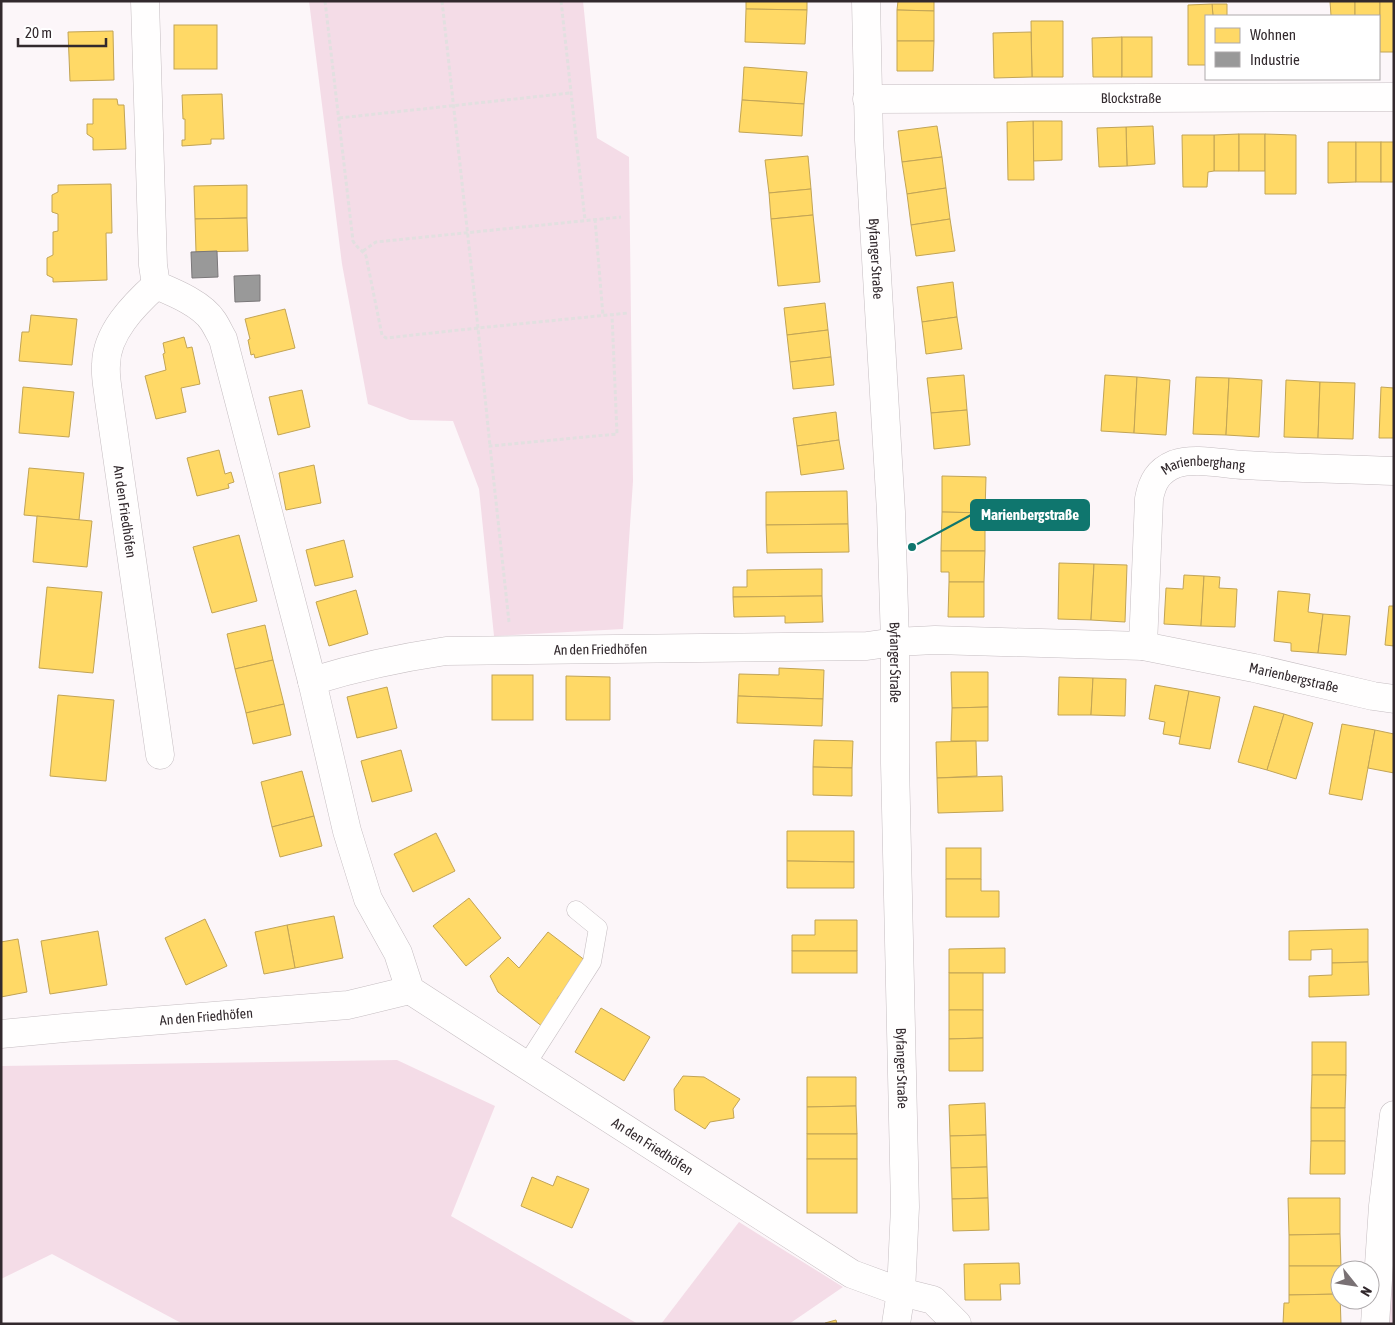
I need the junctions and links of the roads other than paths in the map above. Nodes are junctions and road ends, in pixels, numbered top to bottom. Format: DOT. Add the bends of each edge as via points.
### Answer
graph roads {
  1 [pos="145,1"];
  2 [pos="866,1"];
  3 [pos="1394,97"];
  4 [pos="867,98"];
  5 [pos="156,285"];
  6 [pos="1394,472"];
  7 [pos="895,642"];
  8 [pos="1143,646"];
  9 [pos="312,681"];
  10 [pos="1394,699"];
  11 [pos="160,755"];
  12 [pos="576,910"];
  13 [pos="410,990"];
  14 [pos="1,1034"];
  15 [pos="526,1066"];
  16 [pos="1394,1115"];
  17 [pos="901,1292"];
  18 [pos="896,1324"];
  19 [pos="957,1324"];
  20 [pos="1374,1324"];
  1 -- 5 [label="street"];
  2 -- 4 [label="street, Byfanger Straße"];
  3 -- 4 [label="street, Blockstraße"];
  4 -- 7 [label="street, Byfanger Straße" via="891,512"];
  5 -- 9 [label="street" via="198,307 213,320 223,339"];
  5 -- 11 [label="street, An den Friedhöfen" via="140,299 112,337 106,364"];
  6 -- 8 [label="street, Marienberghang" via="1190,462 1167,468 1151,486 1149,499"];
  7 -- 8 [label="street, Marienbergstraße" via="935,640"];
  7 -- 9 [label="street, An den Friedhöfen" via="867,646 446,651 358,667"];
  7 -- 17 [label="street, Byfanger Straße" via="894,764 905,1207"];
  8 -- 10 [label="street, Marienbergstraße"];
  9 -- 13 [label="street" via="347,831 365,890 398,953"];
  12 -- 15 [label="lane" via="598,928 592,962"];
  13 -- 14 [label="street, An den Friedhöfen" via="348,1005"];
  13 -- 15 [label="street, An den Friedhöfen"];
  15 -- 17 [label="street, An den Friedhöfen" via="852,1274"];
  16 -- 20 [label="street"];
  17 -- 18 [label="street, Byfanger Straße"];
  17 -- 19 [label="street, An den Friedhöfen" via="934,1300"];
}
